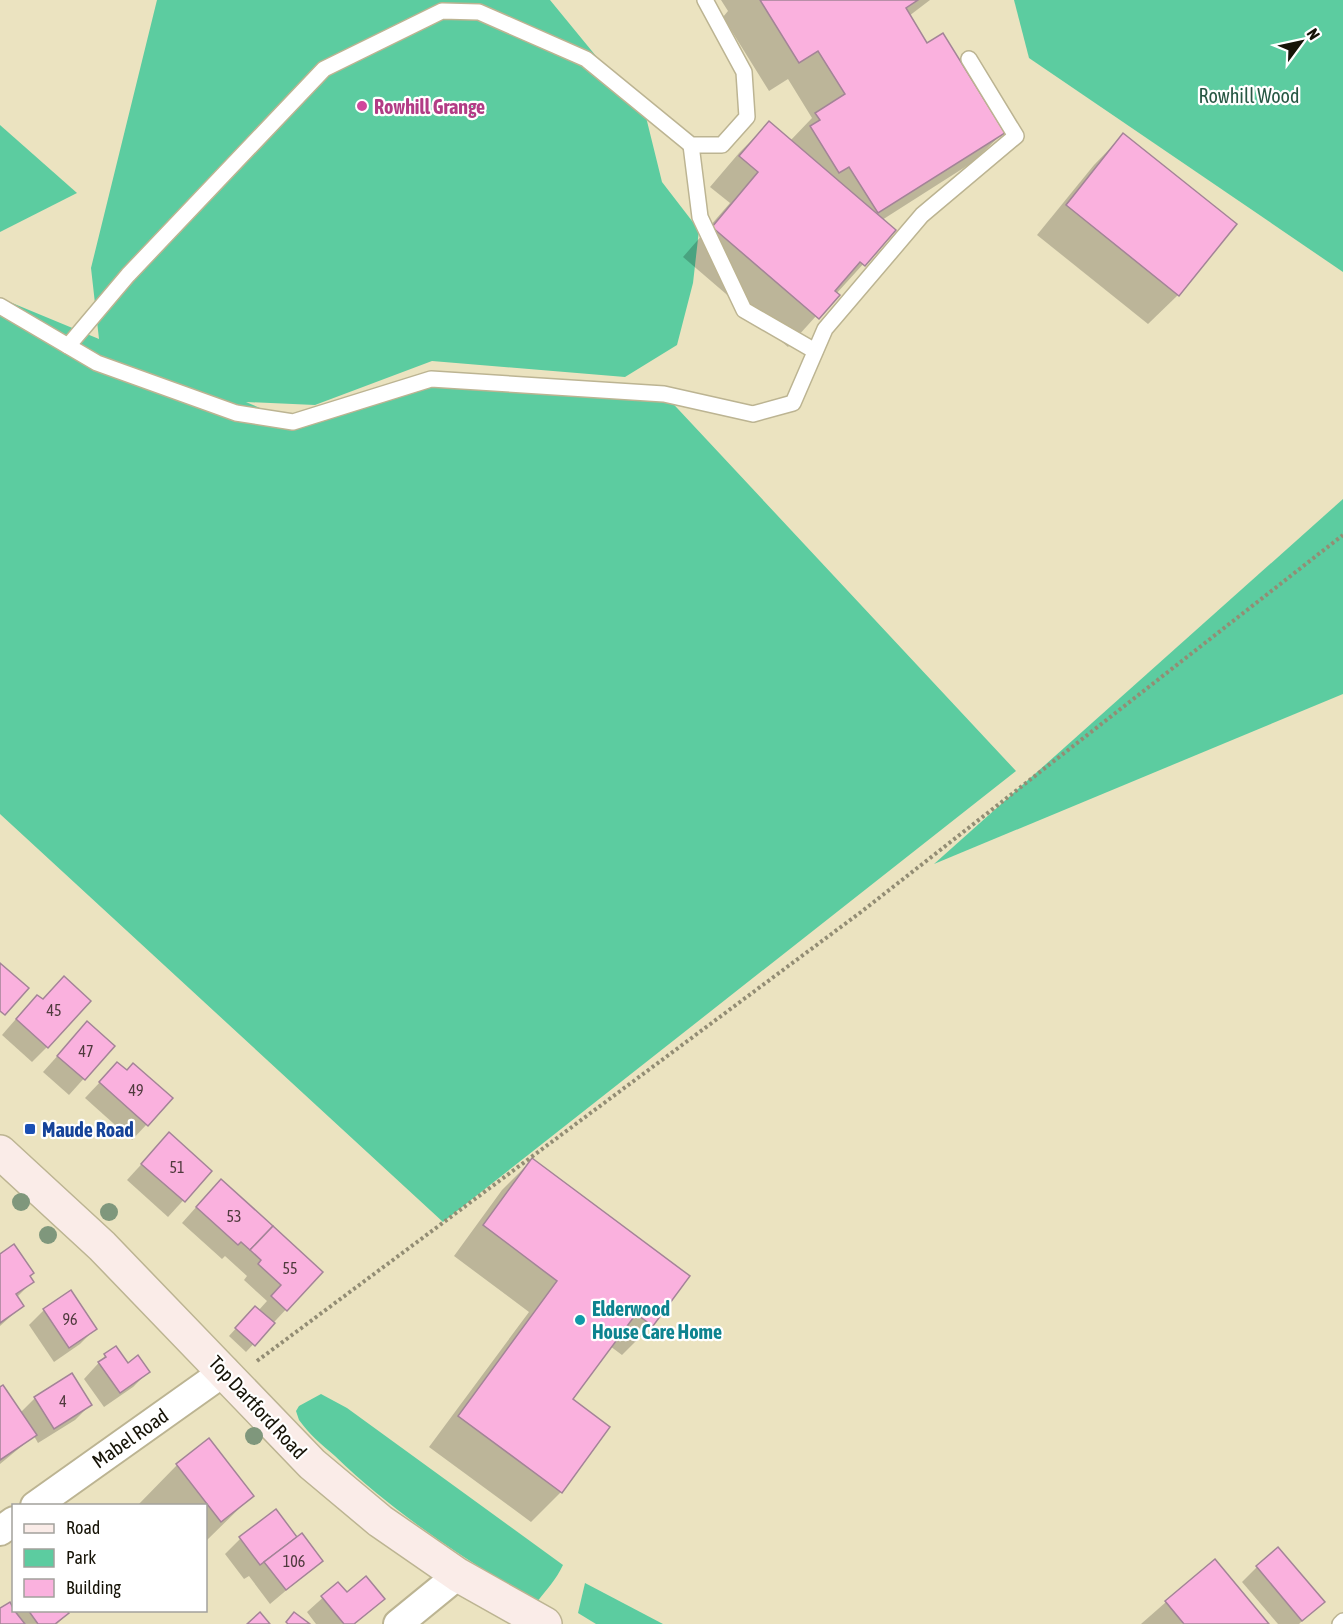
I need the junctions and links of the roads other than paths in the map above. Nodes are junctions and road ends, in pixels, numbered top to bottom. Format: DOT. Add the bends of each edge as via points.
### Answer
graph roads {
  1 [pos="705,0"];
  2 [pos="969,59"];
  3 [pos="691,145"];
  4 [pos="0,306"];
  5 [pos="68,346"];
  6 [pos="815,351"];
  7 [pos="0,1152"];
  8 [pos="228,1375"];
  9 [pos="39,1504"];
  10 [pos="458,1575"];
  11 [pos="398,1624"];
  12 [pos="545,1624"];
  1 -- 3 [label="lane" via="744,72 747,117 722,145"];
  2 -- 6 [label="lane" via="1016,136 922,215 825,329"];
  3 -- 5 [label="lane" via="586,59 479,12 442,11 324,69 128,276"];
  3 -- 6 [label="lane" via="700,217 744,310"];
  4 -- 5 [label="lane"];
  5 -- 6 [label="lane" via="97,363 236,413 293,422 431,379 664,394 753,414 793,403"];
  7 -- 8 [label="main road, Top Dartford Road" via="102,1246"];
  8 -- 9 [label="street, Mabel Road"];
  8 -- 10 [label="main road, Top Dartford Road" via="312,1464 380,1521"];
  10 -- 11 [label="street"];
  10 -- 12 [label="main road, Top Dartford Road"];
}
